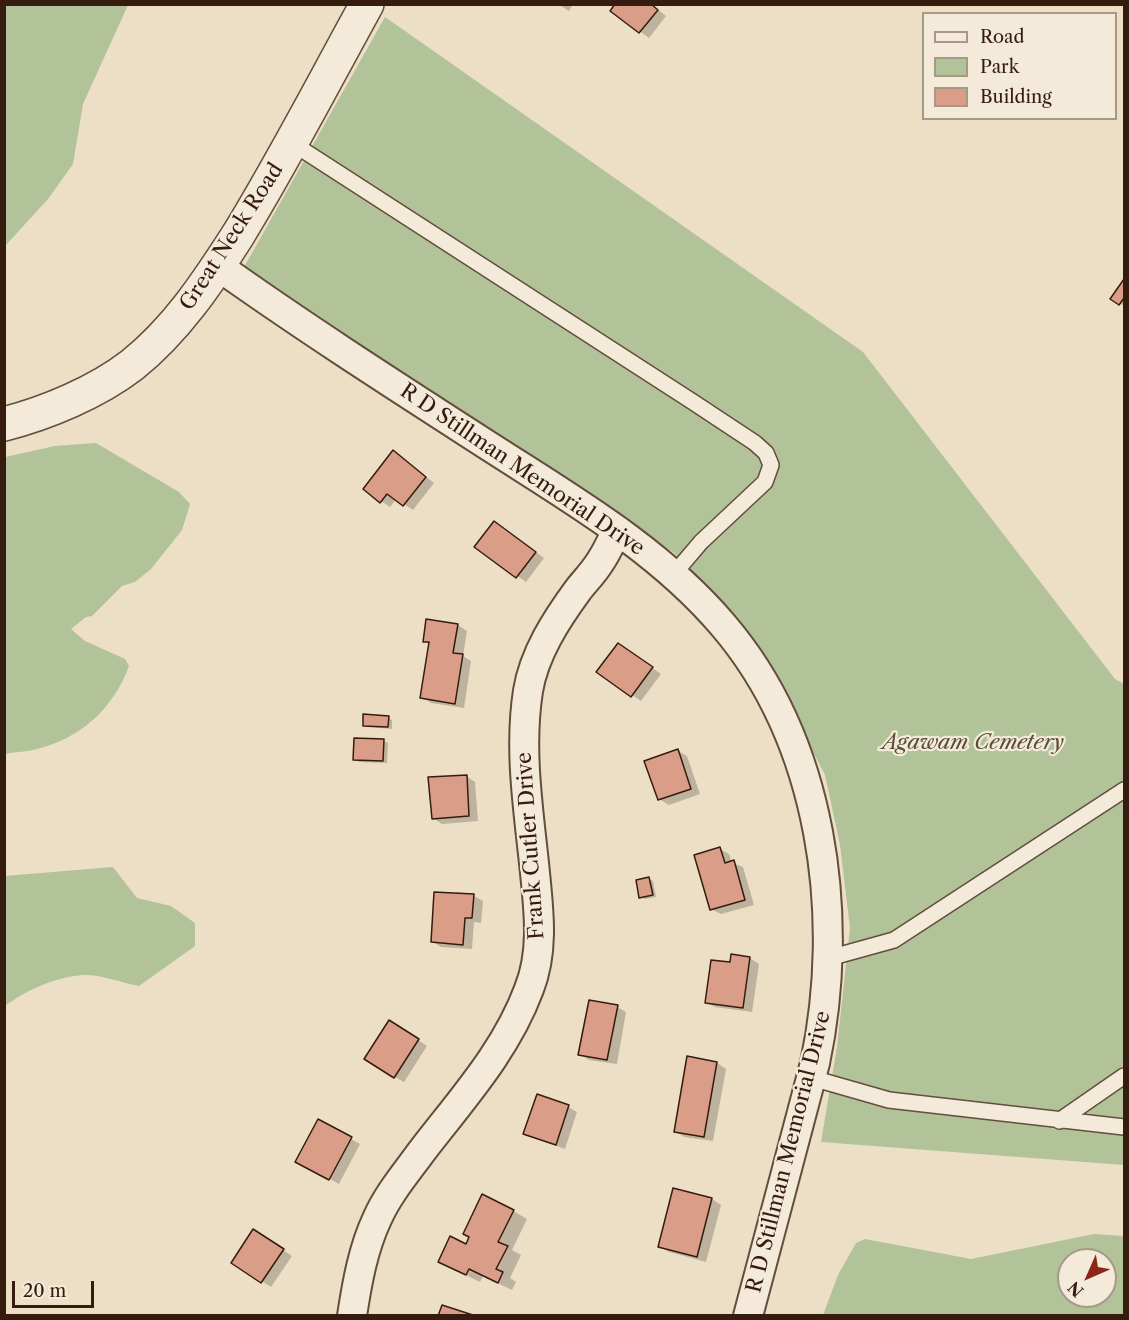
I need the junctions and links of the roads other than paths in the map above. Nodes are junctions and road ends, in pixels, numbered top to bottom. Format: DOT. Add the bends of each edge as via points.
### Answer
graph roads {
  1 [pos="367,4"];
  2 [pos="291,143"];
  3 [pos="218,266"];
  4 [pos="4,424"];
  5 [pos="617,530"];
  6 [pos="673,575"];
  7 [pos="1125,790"];
  8 [pos="829,958"];
  9 [pos="1125,1076"];
  10 [pos="812,1078"];
  11 [pos="1059,1121"];
  12 [pos="1125,1127"];
  13 [pos="352,1316"];
  14 [pos="748,1316"];
  1 -- 2 [label="street, Great Neck Road"];
  2 -- 3 [label="street, Great Neck Road"];
  2 -- 6 [label="lane" via="766,453 771,465 765,482 701,542"];
  3 -- 4 [label="street, Great Neck Road" via="170,329 133,364 60,404"];
  3 -- 5 [label="street, R D Stillman Memorial Drive"];
  5 -- 6 [label="street, R D Stillman Memorial Drive"];
  5 -- 13 [label="street, Frank Cutler Drive" via="600,562 548,637 528,691 525,771 539,933 531,986 495,1057 377,1217 364,1256"];
  6 -- 8 [label="street, R D Stillman Memorial Drive" via="740,645 789,737 820,840 828,905"];
  7 -- 8 [label="lane" via="894,940"];
  8 -- 10 [label="street, R D Stillman Memorial Drive" via="822,1031"];
  9 -- 11 [label="lane"];
  10 -- 11 [label="lane" via="889,1100"];
  10 -- 14 [label="street, R D Stillman Memorial Drive"];
  11 -- 12 [label="lane"];
}
